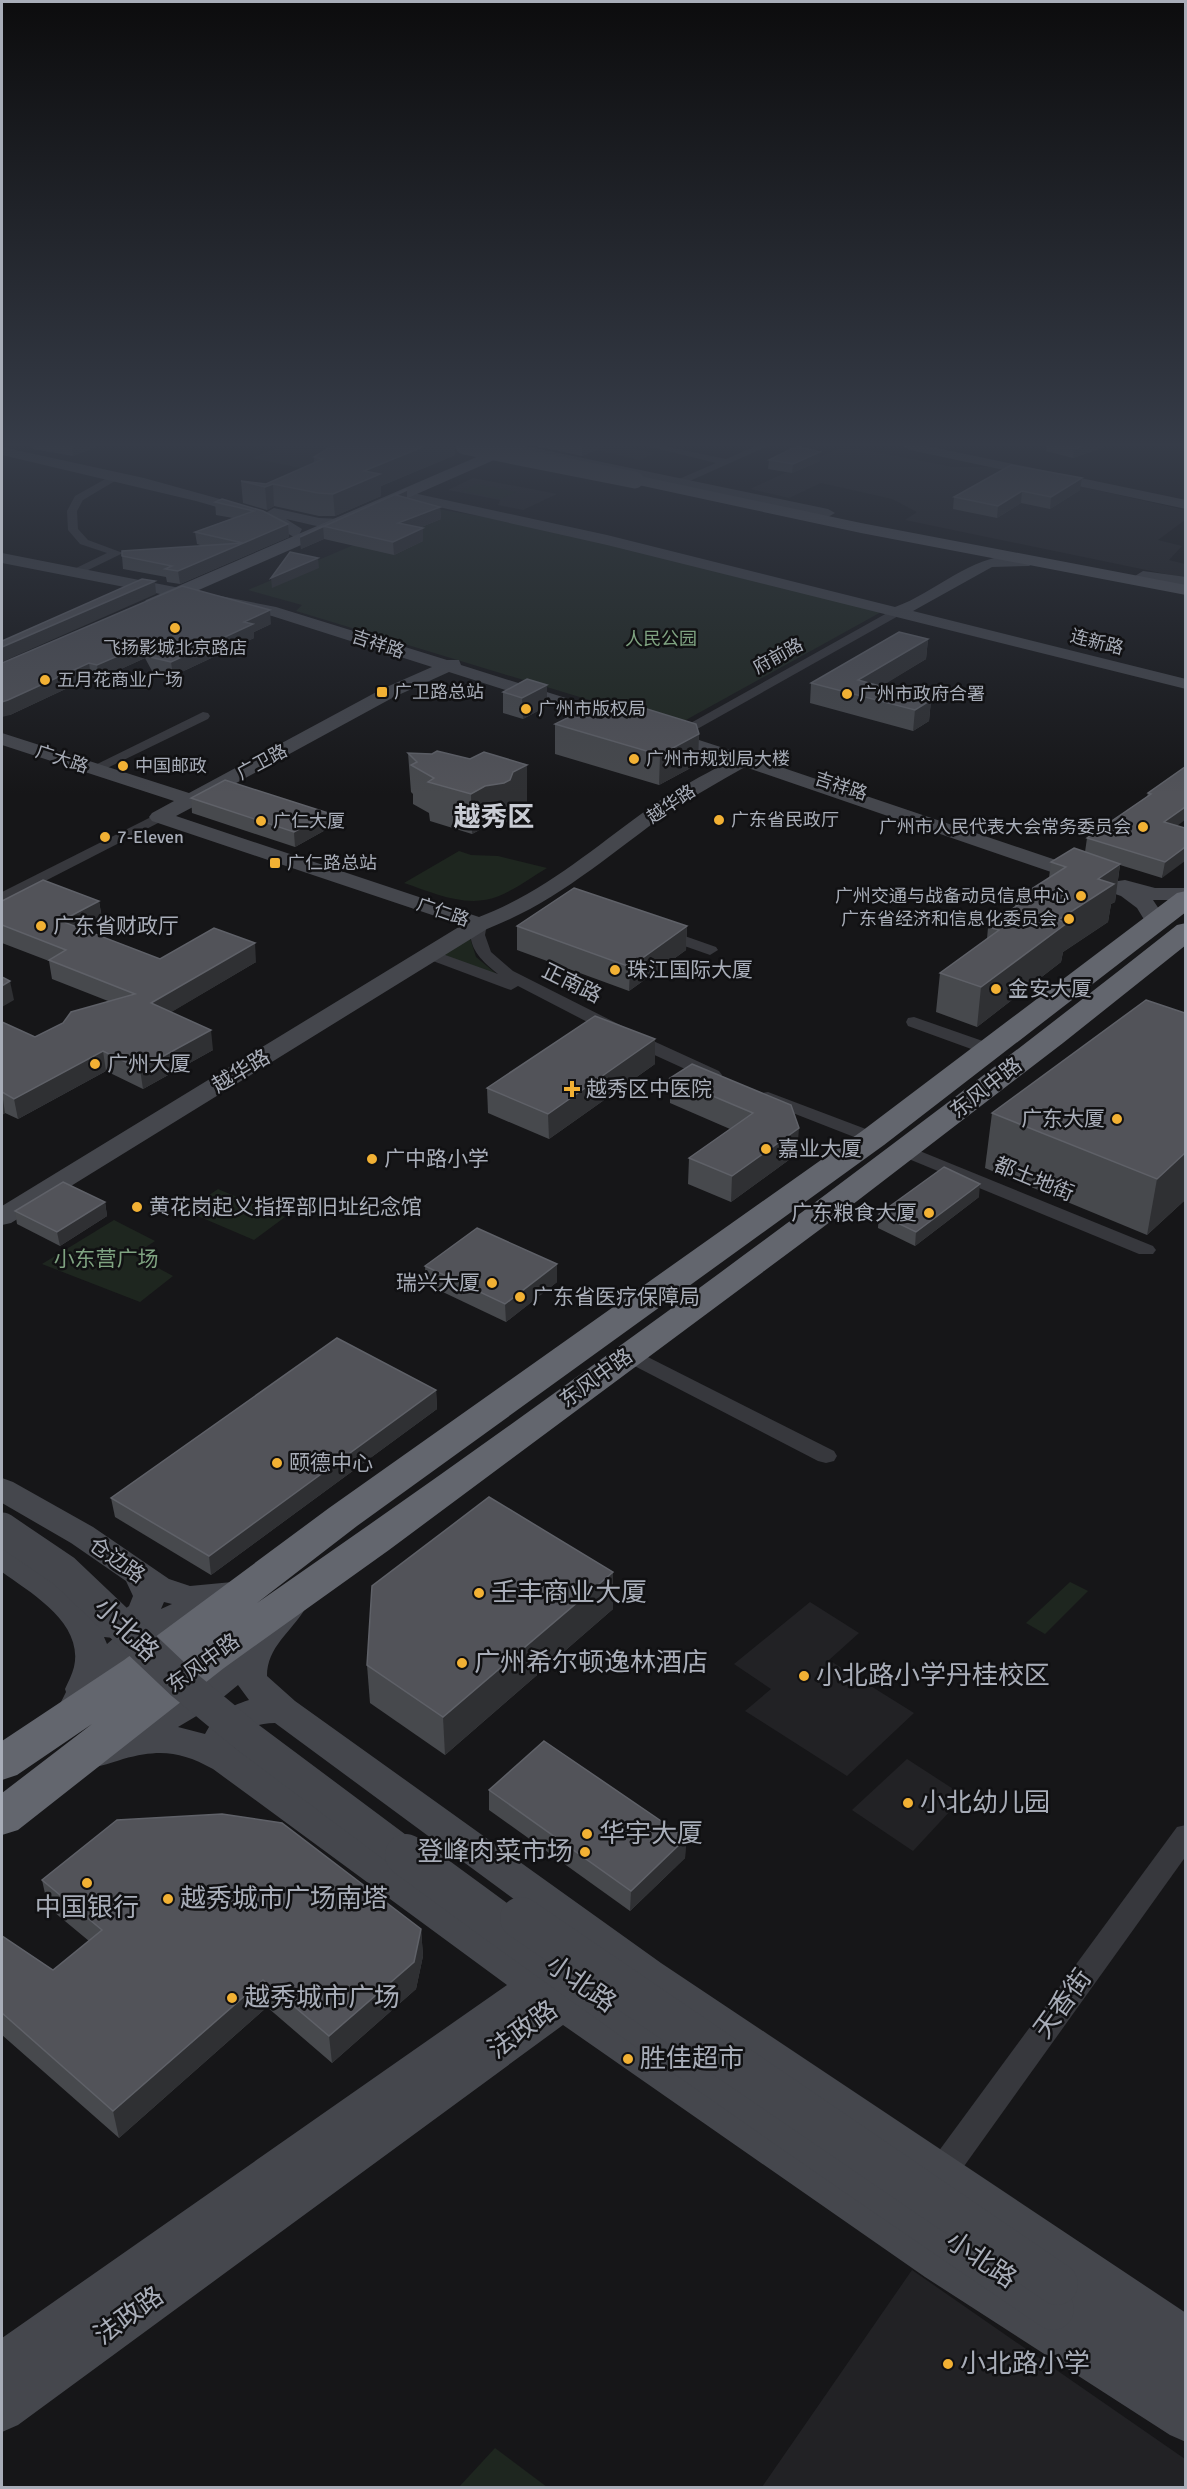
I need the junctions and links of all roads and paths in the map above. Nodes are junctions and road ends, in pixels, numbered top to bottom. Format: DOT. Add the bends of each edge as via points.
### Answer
graph roads {
  1 [pos="22,562"];
  2 [pos="97,562"];
  3 [pos="223,562"];
  4 [pos="249,562"];
  5 [pos="703,562"];
  6 [pos="976,562"];
  7 [pos="995,562"];
  8 [pos="1036,562"];
  9 [pos="1054,562"];
  10 [pos="74,573"];
  11 [pos="1139,579"];
  12 [pos="1185,584"];
  13 [pos="160,589"];
  14 [pos="184,590"];
  15 [pos="1185,592"];
  16 [pos="900,609"];
  17 [pos="449,666"];
  18 [pos="1185,679"];
  19 [pos="1185,684"];
  20 [pos="203,716"];
  21 [pos="678,734"];
  22 [pos="2,740"];
  23 [pos="741,758"];
  24 [pos="93,769"];
  25 [pos="194,801"];
  26 [pos="166,816"];
  27 [pos="1185,894"];
  28 [pos="1185,899"];
  29 [pos="3,900"];
  30 [pos="480,924"];
  31 [pos="1171,926"];
  32 [pos="646,927"];
  33 [pos="710,950"];
  34 [pos="431,955"];
  35 [pos="570,1007"];
  36 [pos="914,1022"];
  37 [pos="991,1050"];
  38 [pos="725,1080"];
  39 [pos="748,1089"];
  40 [pos="889,1144"];
  41 [pos="2,1217"];
  42 [pos="1146,1250"];
  43 [pos="628,1354"];
  44 [pos="826,1456"];
  45 [pos="2,1489"];
  46 [pos="2,1512"];
  47 [pos="2,1529"];
  48 [pos="2,1556"];
  49 [pos="140,1577"];
  50 [pos="243,1593"];
  51 [pos="299,1594"];
  52 [pos="77,1615"];
  53 [pos="283,1710"];
  54 [pos="61,1746"];
  55 [pos="226,1759"];
  56 [pos="2,1763"];
  57 [pos="2,1817"];
  58 [pos="1185,1835"];
  59 [pos="610,1948"];
  60 [pos="549,1994"];
  61 [pos="717,2021"];
  62 [pos="662,2072"];
  63 [pos="941,2173"];
  64 [pos="1055,2296"];
  65 [pos="1185,2340"];
  66 [pos="2,2365"];
  67 [pos="1185,2369"];
  68 [pos="1185,2406"];
  69 [pos="2,2409"];
  70 [pos="1185,2419"];
  1 -- 10 [label="street, 吉祥路"];
  2 -- 10 [label="street"];
  3 -- 13 [label="main road"];
  4 -- 14 [label="main road"];
  5 -- 16 [label="street, 连新路"];
  6 -- 16 [label="street, 府前路"];
  7 -- 16 [label="street, 府前路"];
  8 -- 11 [label="main road"];
  9 -- 11 [label="main road"];
  10 -- 13 [label="street, 吉祥路"];
  11 -- 12 [label="main road"];
  11 -- 15 [label="main road"];
  13 -- 14 [label="street, 吉祥路"];
  13 -- 14 [label="main road" via="134,606"];
  14 -- 17 [label="street, 吉祥路" via="276,612"];
  16 -- 18 [label="street, 连新路"];
  16 -- 19 [label="street, 连新路"];
  16 -- 21 [label="street, 府前路"];
  17 -- 21 [label="street, 吉祥路"];
  17 -- 23 [label="street, 吉祥路"];
  17 -- 25 [label="street, 广卫路" via="379,698"];
  20 -- 24 [label="street"];
  21 -- 23 [label="street, 吉祥路"];
  22 -- 24 [label="street, 广大路"];
  23 -- 27 [label="street, 吉祥路" via="876,798 1133,889 1161,895"];
  23 -- 30 [label="street, 越华路" via="655,802 585,855 488,913"];
  23 -- 30 [label="street, 越华路" via="679,797 551,895"];
  23 -- 31 [label="street, 吉祥路" via="1128,892"];
  24 -- 25 [label="street, 广大路"];
  25 -- 26 [label="street, 广卫路"];
  26 -- 29 [label="street, 广卫路"];
  26 -- 30 [label="street, 广仁路" via="459,909 470,913"];
  28 -- 31 [label="highway, 东风中路"];
  30 -- 34 [label="street, 越华路"];
  30 -- 35 [label="street, 正南路" via="477,936 484,954 522,983"];
  31 -- 37 [label="highway, 东风中路"];
  31 -- 40 [label="highway, 东风中路"];
  32 -- 33 [label="street"];
  34 -- 35 [label="street"];
  34 -- 41 [label="street, 越华路"];
  35 -- 38 [label="street, 正南路"];
  36 -- 37 [label="street"];
  37 -- 40 [label="highway, 东风中路"];
  39 -- 40 [label="street"];
  40 -- 42 [label="street, 都土地街"];
  40 -- 43 [label="highway, 东风中路"];
  40 -- 50 [label="highway, 东风中路" via="343,1517"];
  43 -- 44 [label="street"];
  43 -- 51 [label="highway, 东风中路"];
  45 -- 49 [label="street, 仓边路" via="82,1535"];
  46 -- 64 [label="street, 小北路, bridge" via="63,1549 100,1578 168,1647 223,1695 543,1934"];
  47 -- 64 [label="street, 小北路, bridge" via="64,1571 182,1683 238,1729 531,1948 739,2094"];
  48 -- 52 [label="street"];
  49 -- 50 [label="street, 仓边路" via="189,1598"];
  49 -- 52 [label="street" via="148,1589 149,1602 135,1619 111,1626"];
  50 -- 54 [label="highway, 东风中路" via="139,1671"];
  51 -- 53 [label="street, 小北路" via="250,1664 254,1684"];
  51 -- 54 [label="highway, 东风中路" via="166,1689"];
  52 -- 54 [label="street" via="88,1632 92,1659"];
  53 -- 55 [label="street" via="250,1711 232,1723 220,1742"];
  53 -- 59 [label="street, 小北路"];
  54 -- 55 [label="street, 小北路" via="146,1739 194,1742"];
  54 -- 56 [label="highway, 东风中路"];
  54 -- 57 [label="highway, 东风中路"];
  55 -- 60 [label="street, 小北路"];
  58 -- 63 [label="street, 天香街"];
  59 -- 60 [label="street, 法政路"];
  59 -- 61 [label="street, 小北路"];
  60 -- 62 [label="street, 小北路"];
  60 -- 66 [label="street, 法政路"];
  60 -- 69 [label="street, 法政路"];
  61 -- 62 [label="street" via="682,2018 668,2025 657,2047"];
  61 -- 63 [label="street, 小北路"];
  62 -- 70 [label="street, 小北路" via="969,2282"];
  63 -- 65 [label="street, 小北路"];
  64 -- 67 [label="street, 小北路"];
  64 -- 68 [label="street, 小北路"];
}
